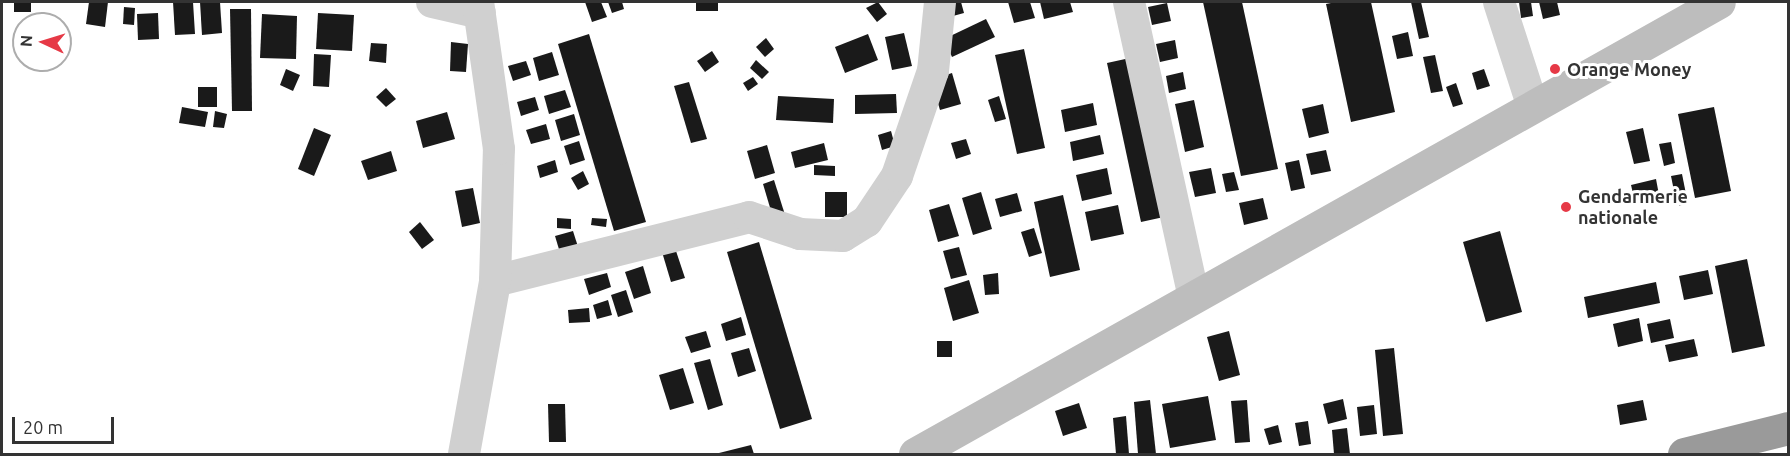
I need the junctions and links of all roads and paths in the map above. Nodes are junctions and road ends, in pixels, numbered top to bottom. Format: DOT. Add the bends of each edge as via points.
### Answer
graph roads {
  1 [pos="432,2"];
  2 [pos="940,2"];
  3 [pos="1129,2"];
  4 [pos="1499,2"];
  5 [pos="1719,2"];
  6 [pos="479,7"];
  7 [pos="1688,10"];
  8 [pos="1533,107"];
  9 [pos="495,281"];
  10 [pos="1193,294"];
  11 [pos="1788,428"];
  12 [pos="465,454"];
  13 [pos="915,454"];
  14 [pos="1684,454"];
  1 -- 6 [label="street"];
  2 -- 9 [label="street" via="929,81 897,176 867,221 843,236 800,234 749,217"];
  3 -- 10 [label="street"];
  4 -- 8 [label="street"];
  5 -- 7 [label="street"];
  6 -- 9 [label="street" via="499,149"];
  7 -- 8 [label="street"];
  8 -- 10 [label="street"];
  9 -- 12 [label="street"];
  10 -- 13 [label="street"];
  11 -- 14 [label="highway"];
}
